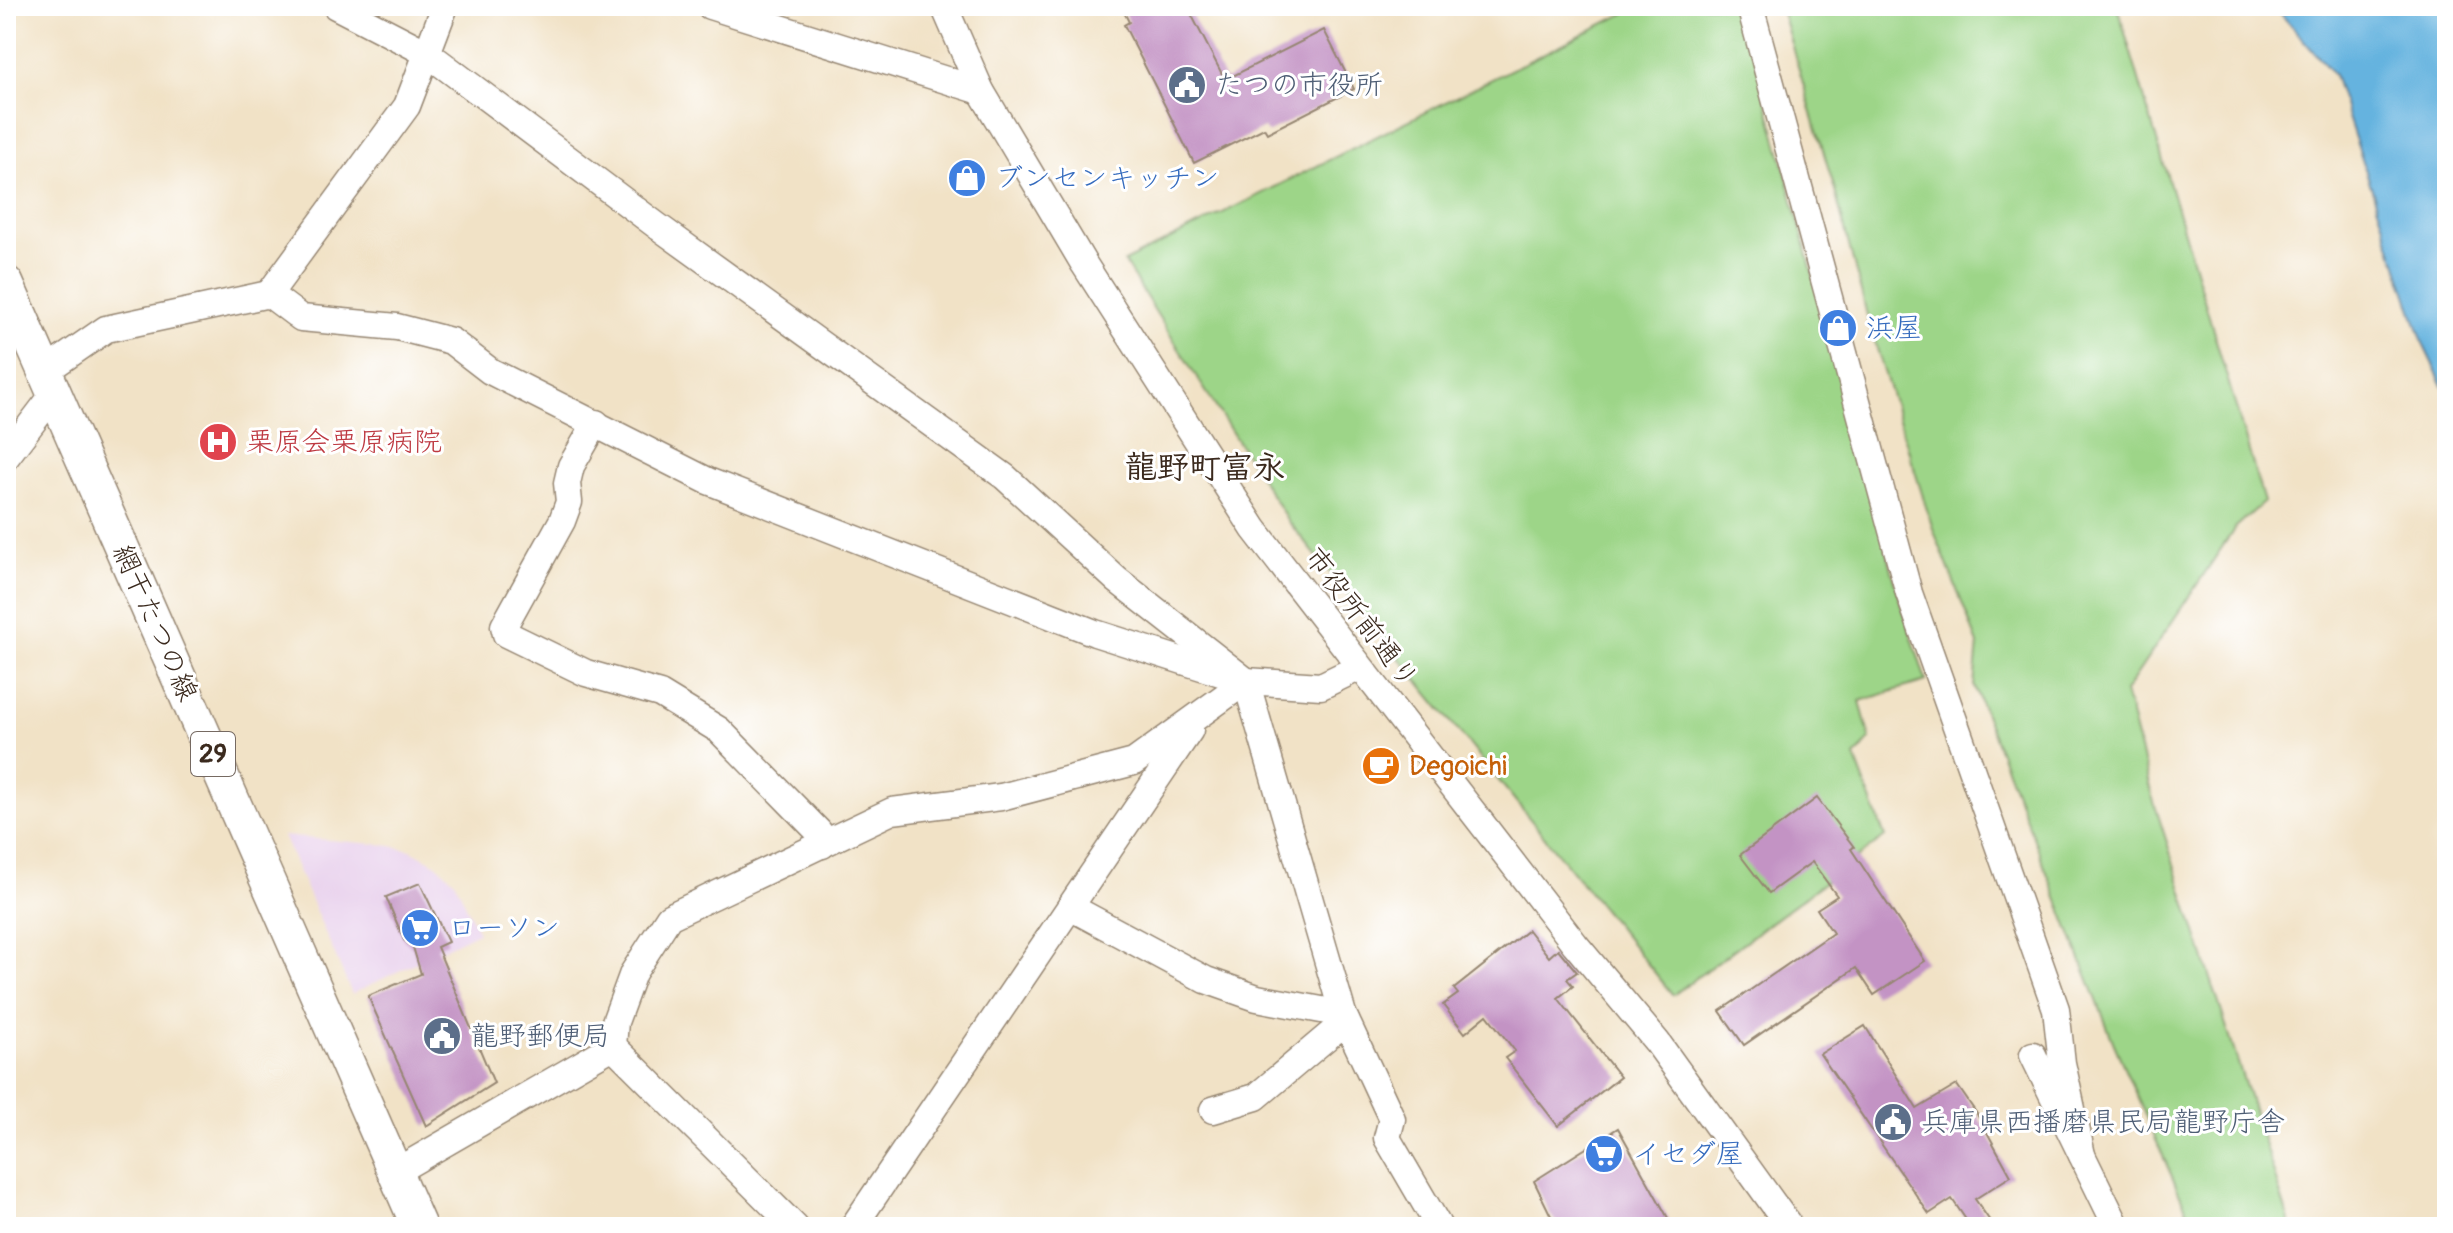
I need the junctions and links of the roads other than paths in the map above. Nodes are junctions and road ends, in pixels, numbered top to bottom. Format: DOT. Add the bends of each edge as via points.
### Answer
graph roads {
  1 [pos="336,6"];
  2 [pos="445,6"];
  3 [pos="710,6"];
  4 [pos="944,6"];
  5 [pos="1750,6"];
  6 [pos="427,53"];
  7 [pos="981,91"];
  8 [pos="6,283"];
  9 [pos="269,294"];
  10 [pos="13,314"];
  11 [pos="49,383"];
  12 [pos="596,423"];
  13 [pos="6,457"];
  14 [pos="1358,668"];
  15 [pos="1246,681"];
  16 [pos="1198,718"];
  17 [pos="822,845"];
  18 [pos="1072,908"];
  19 [pos="1344,1018"];
  20 [pos="613,1046"];
  21 [pos="2033,1055"];
  22 [pos="1213,1110"];
  23 [pos="2082,1155"];
  24 [pos="395,1172"];
  25 [pos="419,1227"];
  26 [pos="795,1227"];
  27 [pos="853,1227"];
  28 [pos="1439,1227"];
  29 [pos="1790,1227"];
  30 [pos="2117,1227"];
  1 -- 6 [label="street"];
  2 -- 6 [label="street"];
  3 -- 7 [label="street"];
  4 -- 7 [label="street, 市役所前通り"];
  5 -- 23 [label="street" via="1909,593 2056,1009"];
  6 -- 9 [label="street" via="407,106"];
  6 -- 15 [label="street" via="1005,477 1117,580"];
  7 -- 14 [label="street, 市役所前通り" via="1186,429"];
  8 -- 10 [label="main road, 網干たつの線 / 29"];
  9 -- 11 [label="street" via="106,329"];
  9 -- 12 [label="street" via="301,318 397,327 451,341 490,371"];
  10 -- 11 [label="main road, 網干たつの線 / 29"];
  11 -- 13 [label="street"];
  11 -- 24 [label="main road, 網干たつの線 / 29"];
  12 -- 15 [label="street" via="708,481 1095,633"];
  12 -- 17 [label="street" via="571,466 562,521 504,626 506,634 586,673 660,694 719,730 819,832"];
  14 -- 15 [label="street" via="1321,686"];
  14 -- 29 [label="street, 市役所前通り" via="1657,1042"];
  15 -- 16 [label="street"];
  15 -- 19 [label="street"];
  16 -- 17 [label="street" via="1134,762 1001,797 892,811"];
  16 -- 18 [label="street"];
  17 -- 20 [label="street" via="669,917 633,973 615,1022"];
  18 -- 19 [label="street" via="1206,980"];
  18 -- 27 [label="street"];
  19 -- 22 [label="street" via="1256,1097"];
  19 -- 28 [label="street" via="1392,1119 1387,1138"];
  20 -- 24 [label="street"];
  20 -- 26 [label="street"];
  21 -- 23 [label="street"];
  23 -- 30 [label="street"];
  24 -- 25 [label="main road, 網干たつの線 / 29"];
}
